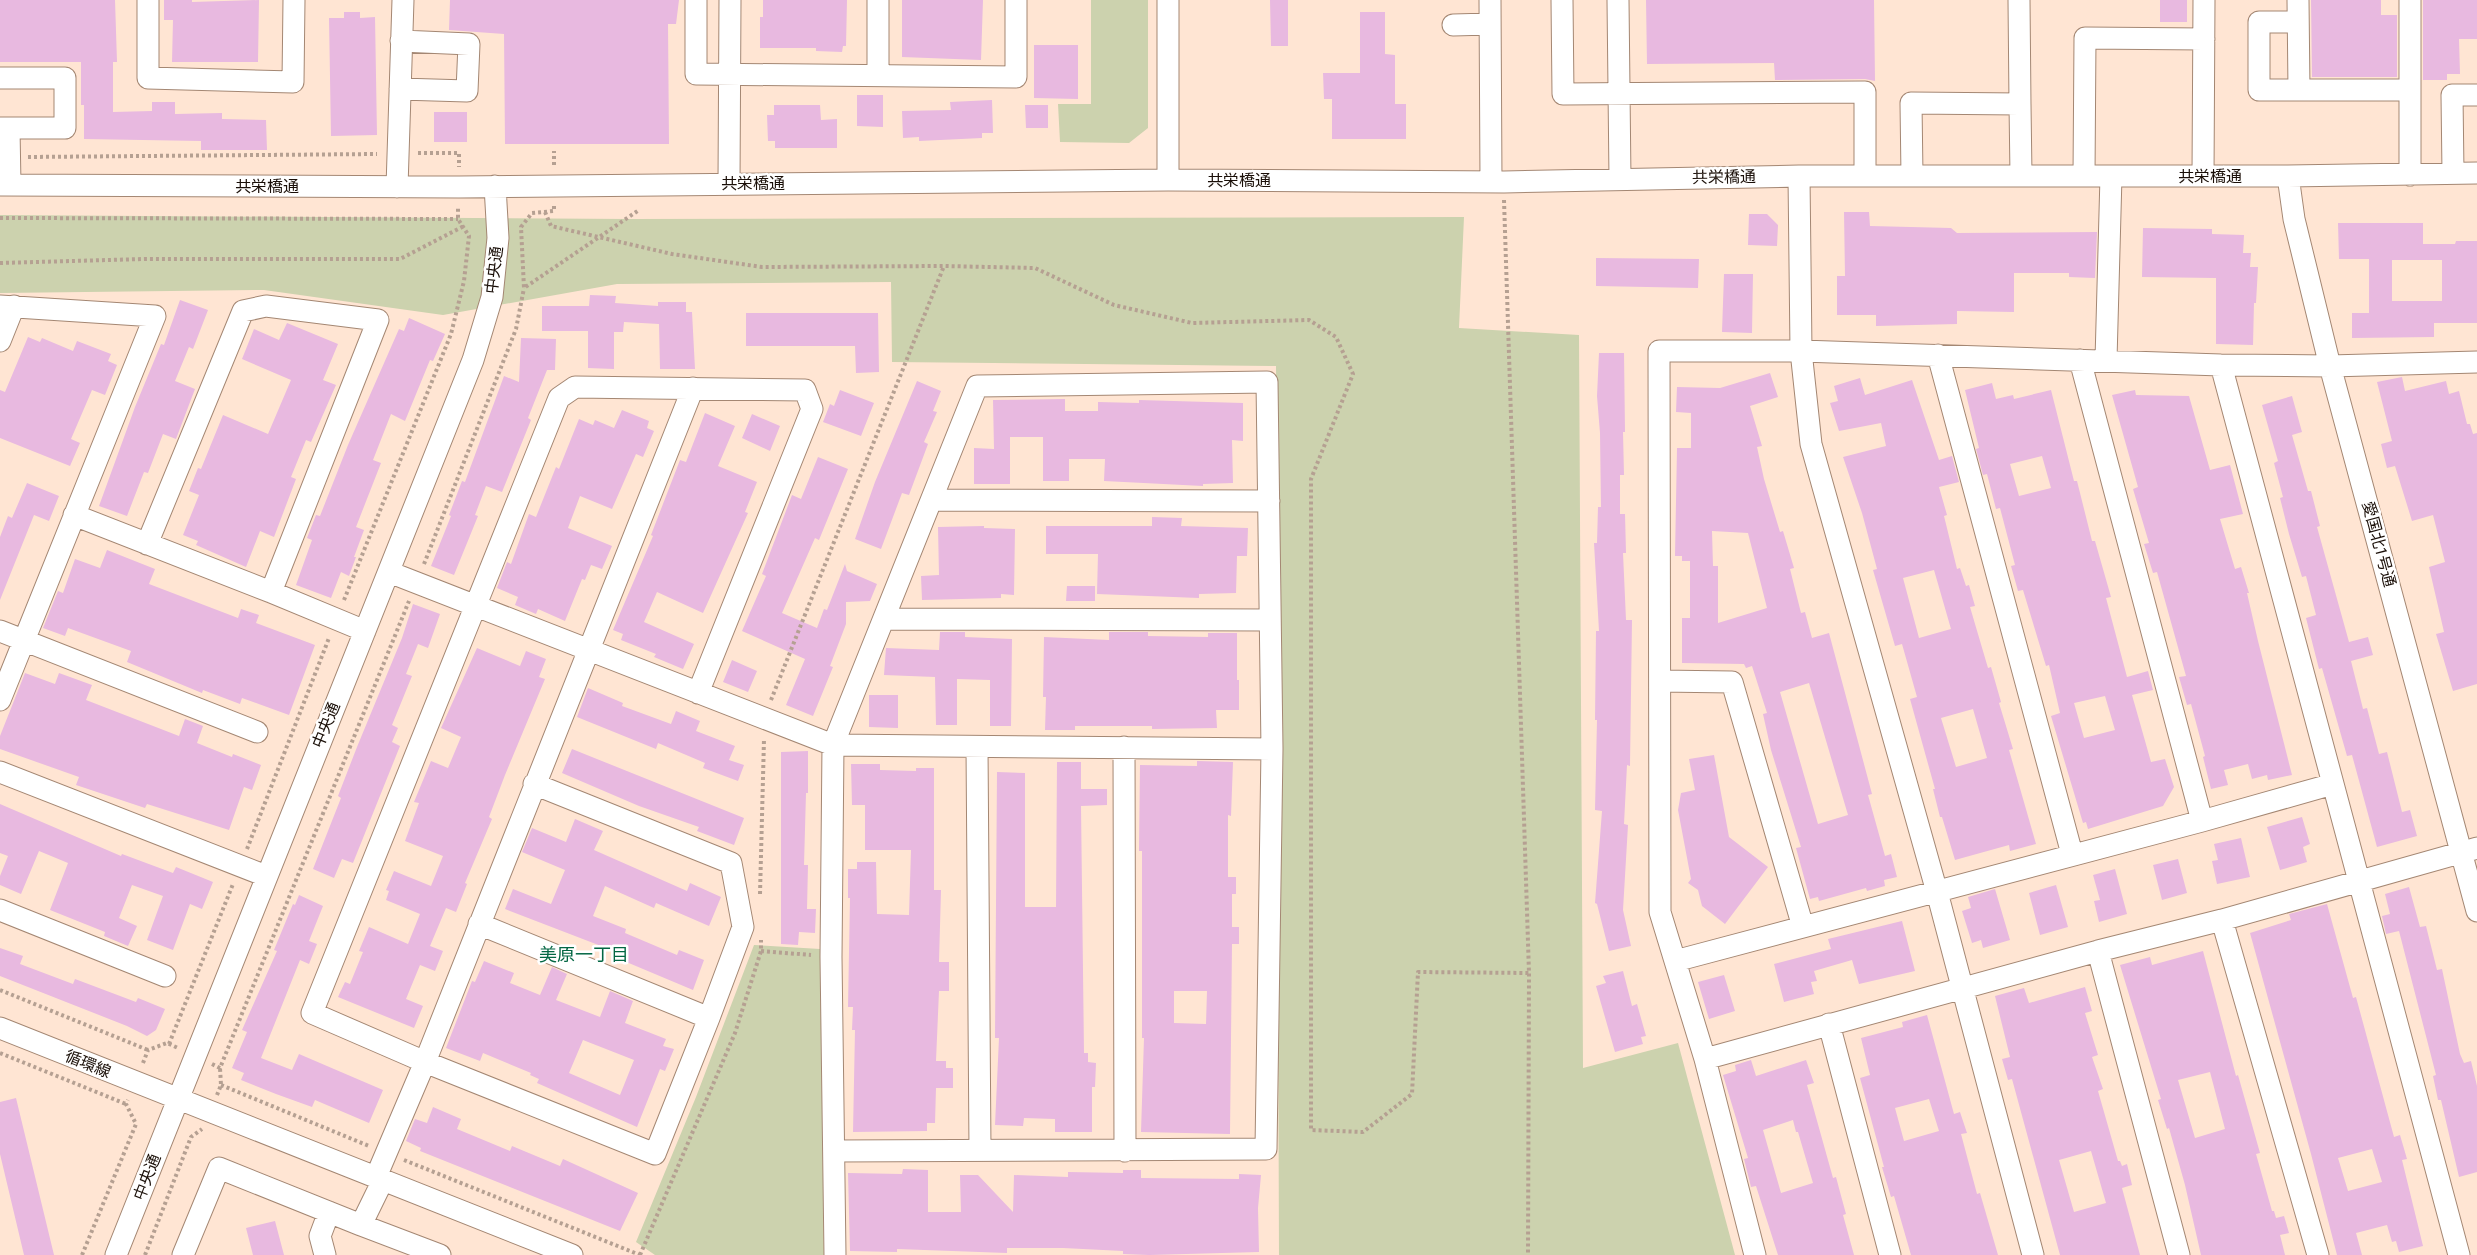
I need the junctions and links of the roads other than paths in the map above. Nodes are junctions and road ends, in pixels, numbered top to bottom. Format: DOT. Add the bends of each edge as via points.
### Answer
graph roads {
  1 [pos="148,0"];
  2 [pos="294,0"];
  3 [pos="403,0"];
  4 [pos="696,0"];
  5 [pos="730,0"];
  6 [pos="878,0"];
  7 [pos="1016,0"];
  8 [pos="1168,0"];
  9 [pos="1490,0"];
  10 [pos="1562,0"];
  11 [pos="1618,0"];
  12 [pos="2019,0"];
  13 [pos="2204,0"];
  14 [pos="2298,0"];
  15 [pos="2409,0"];
  16 [pos="2298,22"];
  17 [pos="1490,24"];
  18 [pos="1453,25"];
  19 [pos="2204,39"];
  20 [pos="401,42"];
  21 [pos="730,74"];
  22 [pos="878,76"];
  23 [pos="0,78"];
  24 [pos="400,89"];
  25 [pos="2298,90"];
  26 [pos="2410,90"];
  27 [pos="1619,94"];
  28 [pos="2477,95"];
  29 [pos="2020,104"];
  30 [pos="5,128"];
  31 [pos="2453,173"];
  32 [pos="2477,173"];
  33 [pos="2410,175"];
  34 [pos="1799,176"];
  35 [pos="1865,176"];
  36 [pos="1912,176"];
  37 [pos="2021,176"];
  38 [pos="2084,176"];
  39 [pos="2111,176"];
  40 [pos="2203,176"];
  41 [pos="2288,176"];
  42 [pos="1620,179"];
  43 [pos="1168,180"];
  44 [pos="1497,182"];
  45 [pos="729,183"];
  46 [pos="5,185"];
  47 [pos="495,186"];
  48 [pos="397,187"];
  49 [pos="7,306"];
  50 [pos="0,341"];
  51 [pos="1801,351"];
  52 [pos="1938,355"];
  53 [pos="2080,360"];
  54 [pos="2106,360"];
  55 [pos="2477,362"];
  56 [pos="2221,365"];
  57 [pos="2330,366"];
  58 [pos="693,388"];
  59 [pos="932,501"];
  60 [pos="1269,501"];
  61 [pos="74,515"];
  62 [pos="147,543"];
  63 [pos="389,572"];
  64 [pos="271,592"];
  65 [pos="475,605"];
  66 [pos="884,619"];
  67 [pos="1270,620"];
  68 [pos="0,631"];
  69 [pos="365,631"];
  70 [pos="25,640"];
  71 [pos="588,649"];
  72 [pos="1660,681"];
  73 [pos="698,693"];
  74 [pos="0,700"];
  75 [pos="257,732"];
  76 [pos="833,745"];
  77 [pos="977,747"];
  78 [pos="1124,747"];
  79 [pos="1272,749"];
  80 [pos="0,772"];
  81 [pos="534,783"];
  82 [pos="2333,784"];
  83 [pos="2202,821"];
  84 [pos="2469,850"];
  85 [pos="2072,854"];
  86 [pos="266,876"];
  87 [pos="2358,880"];
  88 [pos="1937,892"];
  89 [pos="0,910"];
  90 [pos="2477,911"];
  91 [pos="2222,920"];
  92 [pos="479,924"];
  93 [pos="1803,927"];
  94 [pos="2098,951"];
  95 [pos="1675,961"];
  96 [pos="165,976"];
  97 [pos="1961,988"];
  98 [pos="709,1018"];
  99 [pos="1829,1024"];
  100 [pos="0,1028"];
  101 [pos="1705,1059"];
  102 [pos="425,1062"];
  103 [pos="177,1099"];
  104 [pos="835,1150"];
  105 [pos="980,1150"];
  106 [pos="1125,1150"];
  107 [pos="379,1178"];
  108 [pos="329,1212"];
  109 [pos="361,1225"];
  110 [pos="193,1231"];
  111 [pos="116,1255"];
  112 [pos="183,1255"];
  113 [pos="197,1255"];
  114 [pos="325,1255"];
  115 [pos="440,1255"];
  116 [pos="572,1255"];
  117 [pos="835,1255"];
  118 [pos="1755,1255"];
  119 [pos="1890,1255"];
  120 [pos="2033,1255"];
  121 [pos="2179,1255"];
  122 [pos="2318,1255"];
  123 [pos="2459,1255"];
  1 -- 2 [label="street" via="148,78 293,82"];
  3 -- 20 [label="street"];
  4 -- 21 [label="street" via="696,74"];
  5 -- 21 [label="street"];
  6 -- 22 [label="street"];
  7 -- 22 [label="street" via="1016,77"];
  8 -- 43 [label="street"];
  9 -- 17 [label="street"];
  10 -- 27 [label="street" via="1563,94"];
  11 -- 27 [label="street"];
  12 -- 29 [label="street"];
  13 -- 19 [label="street"];
  14 -- 16 [label="street"];
  15 -- 26 [label="street"];
  16 -- 25 [label="street"];
  16 -- 25 [label="street" via="2259,22 2259,90"];
  17 -- 18 [label="street"];
  17 -- 44 [label="street"];
  19 -- 38 [label="street" via="2085,38"];
  19 -- 40 [label="street"];
  20 -- 24 [label="street"];
  20 -- 24 [label="street" via="469,44 467,91"];
  21 -- 22 [label="street"];
  21 -- 45 [label="street"];
  23 -- 30 [label="street" via="65,78 65,128"];
  24 -- 48 [label="street"];
  25 -- 26 [label="street"];
  26 -- 33 [label="street"];
  27 -- 35 [label="street" via="1864,92"];
  27 -- 42 [label="street"];
  28 -- 31 [label="street" via="2452,95"];
  29 -- 36 [label="street" via="1911,104"];
  29 -- 37 [label="street"];
  30 -- 46 [label="street" via="10,157"];
  31 -- 32 [label="street, 共栄橋通"];
  31 -- 33 [label="street, 共栄橋通"];
  33 -- 41 [label="street, 共栄橋通"];
  34 -- 35 [label="street, 共栄橋通"];
  34 -- 42 [label="street, 共栄橋通"];
  34 -- 51 [label="street"];
  35 -- 36 [label="street, 共栄橋通"];
  36 -- 37 [label="street, 共栄橋通"];
  37 -- 38 [label="street, 共栄橋通"];
  38 -- 39 [label="street, 共栄橋通"];
  39 -- 40 [label="street, 共栄橋通"];
  39 -- 54 [label="street"];
  40 -- 41 [label="street, 共栄橋通"];
  41 -- 57 [label="street, 愛国北1号通" via="2294,219"];
  42 -- 44 [label="street, 共栄橋通"];
  43 -- 44 [label="street, 共栄橋通"];
  43 -- 45 [label="street, 共栄橋通"];
  45 -- 47 [label="street, 共栄橋通"];
  46 -- 48 [label="street, 共栄橋通"];
  47 -- 48 [label="street, 共栄橋通"];
  47 -- 63 [label="street, 中央通" via="498,238 492,297 473,360"];
  49 -- 50 [label="street"];
  49 -- 61 [label="street" via="155,316"];
  51 -- 52 [label="street"];
  51 -- 72 [label="street" via="1659,351"];
  51 -- 88 [label="street" via="1811,444"];
  52 -- 53 [label="street"];
  52 -- 85 [label="street"];
  53 -- 54 [label="street"];
  53 -- 83 [label="street"];
  54 -- 56 [label="street"];
  55 -- 57 [label="street"];
  56 -- 57 [label="street"];
  56 -- 82 [label="street"];
  57 -- 84 [label="street, 愛国北1号通"];
  58 -- 65 [label="street" via="575,387 559,398"];
  58 -- 71 [label="street"];
  58 -- 73 [label="street" via="805,390 812,409"];
  59 -- 60 [label="street"];
  59 -- 60 [label="street" via="978,386 1268,382"];
  59 -- 66 [label="street"];
  60 -- 67 [label="street"];
  61 -- 62 [label="street"];
  61 -- 70 [label="street"];
  62 -- 64 [label="street"];
  62 -- 64 [label="street" via="243,311 266,306 378,320"];
  63 -- 65 [label="street"];
  63 -- 69 [label="street, 中央通"];
  64 -- 69 [label="street"];
  65 -- 71 [label="street"];
  65 -- 102 [label="street" via="312,1013"];
  66 -- 67 [label="street"];
  66 -- 76 [label="street"];
  67 -- 79 [label="street"];
  68 -- 70 [label="street"];
  69 -- 86 [label="street, 中央通"];
  70 -- 74 [label="street"];
  70 -- 75 [label="street"];
  71 -- 73 [label="street"];
  71 -- 81 [label="street"];
  72 -- 93 [label="street" via="1732,682"];
  72 -- 95 [label="street" via="1660,912"];
  73 -- 76 [label="street"];
  76 -- 77 [label="street"];
  76 -- 104 [label="street" via="831,957"];
  77 -- 78 [label="street"];
  77 -- 105 [label="street"];
  78 -- 79 [label="street"];
  78 -- 106 [label="street"];
  79 -- 106 [label="street" via="1266,1149"];
  80 -- 86 [label="street"];
  81 -- 92 [label="street"];
  81 -- 98 [label="street" via="731,863 743,927"];
  82 -- 83 [label="street"];
  82 -- 87 [label="street"];
  83 -- 85 [label="street"];
  84 -- 87 [label="street"];
  84 -- 90 [label="street, 愛国北1号通"];
  85 -- 88 [label="street"];
  86 -- 103 [label="street, 中央通"];
  87 -- 91 [label="street"];
  87 -- 123 [label="street"];
  88 -- 93 [label="street"];
  88 -- 97 [label="street"];
  89 -- 96 [label="street"];
  91 -- 94 [label="street"];
  91 -- 122 [label="street"];
  92 -- 98 [label="street"];
  92 -- 102 [label="street"];
  93 -- 95 [label="street"];
  94 -- 97 [label="street"];
  94 -- 121 [label="street"];
  95 -- 101 [label="street"];
  97 -- 99 [label="street"];
  97 -- 120 [label="street"];
  98 -- 102 [label="street" via="655,1154"];
  99 -- 101 [label="street"];
  99 -- 119 [label="street"];
  100 -- 103 [label="street, 循環線"];
  101 -- 118 [label="street"];
  102 -- 107 [label="street"];
  103 -- 107 [label="street, 循環線"];
  103 -- 111 [label="street, 中央通"];
  104 -- 105 [label="street"];
  104 -- 117 [label="street"];
  105 -- 106 [label="street"];
  107 -- 109 [label="street"];
  107 -- 116 [label="street, 循環線"];
  108 -- 109 [label="street"];
  108 -- 110 [label="street" via="219,1168"];
  108 -- 114 [label="street" via="320,1236"];
  109 -- 115 [label="street"];
  110 -- 112 [label="street"];
  110 -- 113 [label="street"];
}
